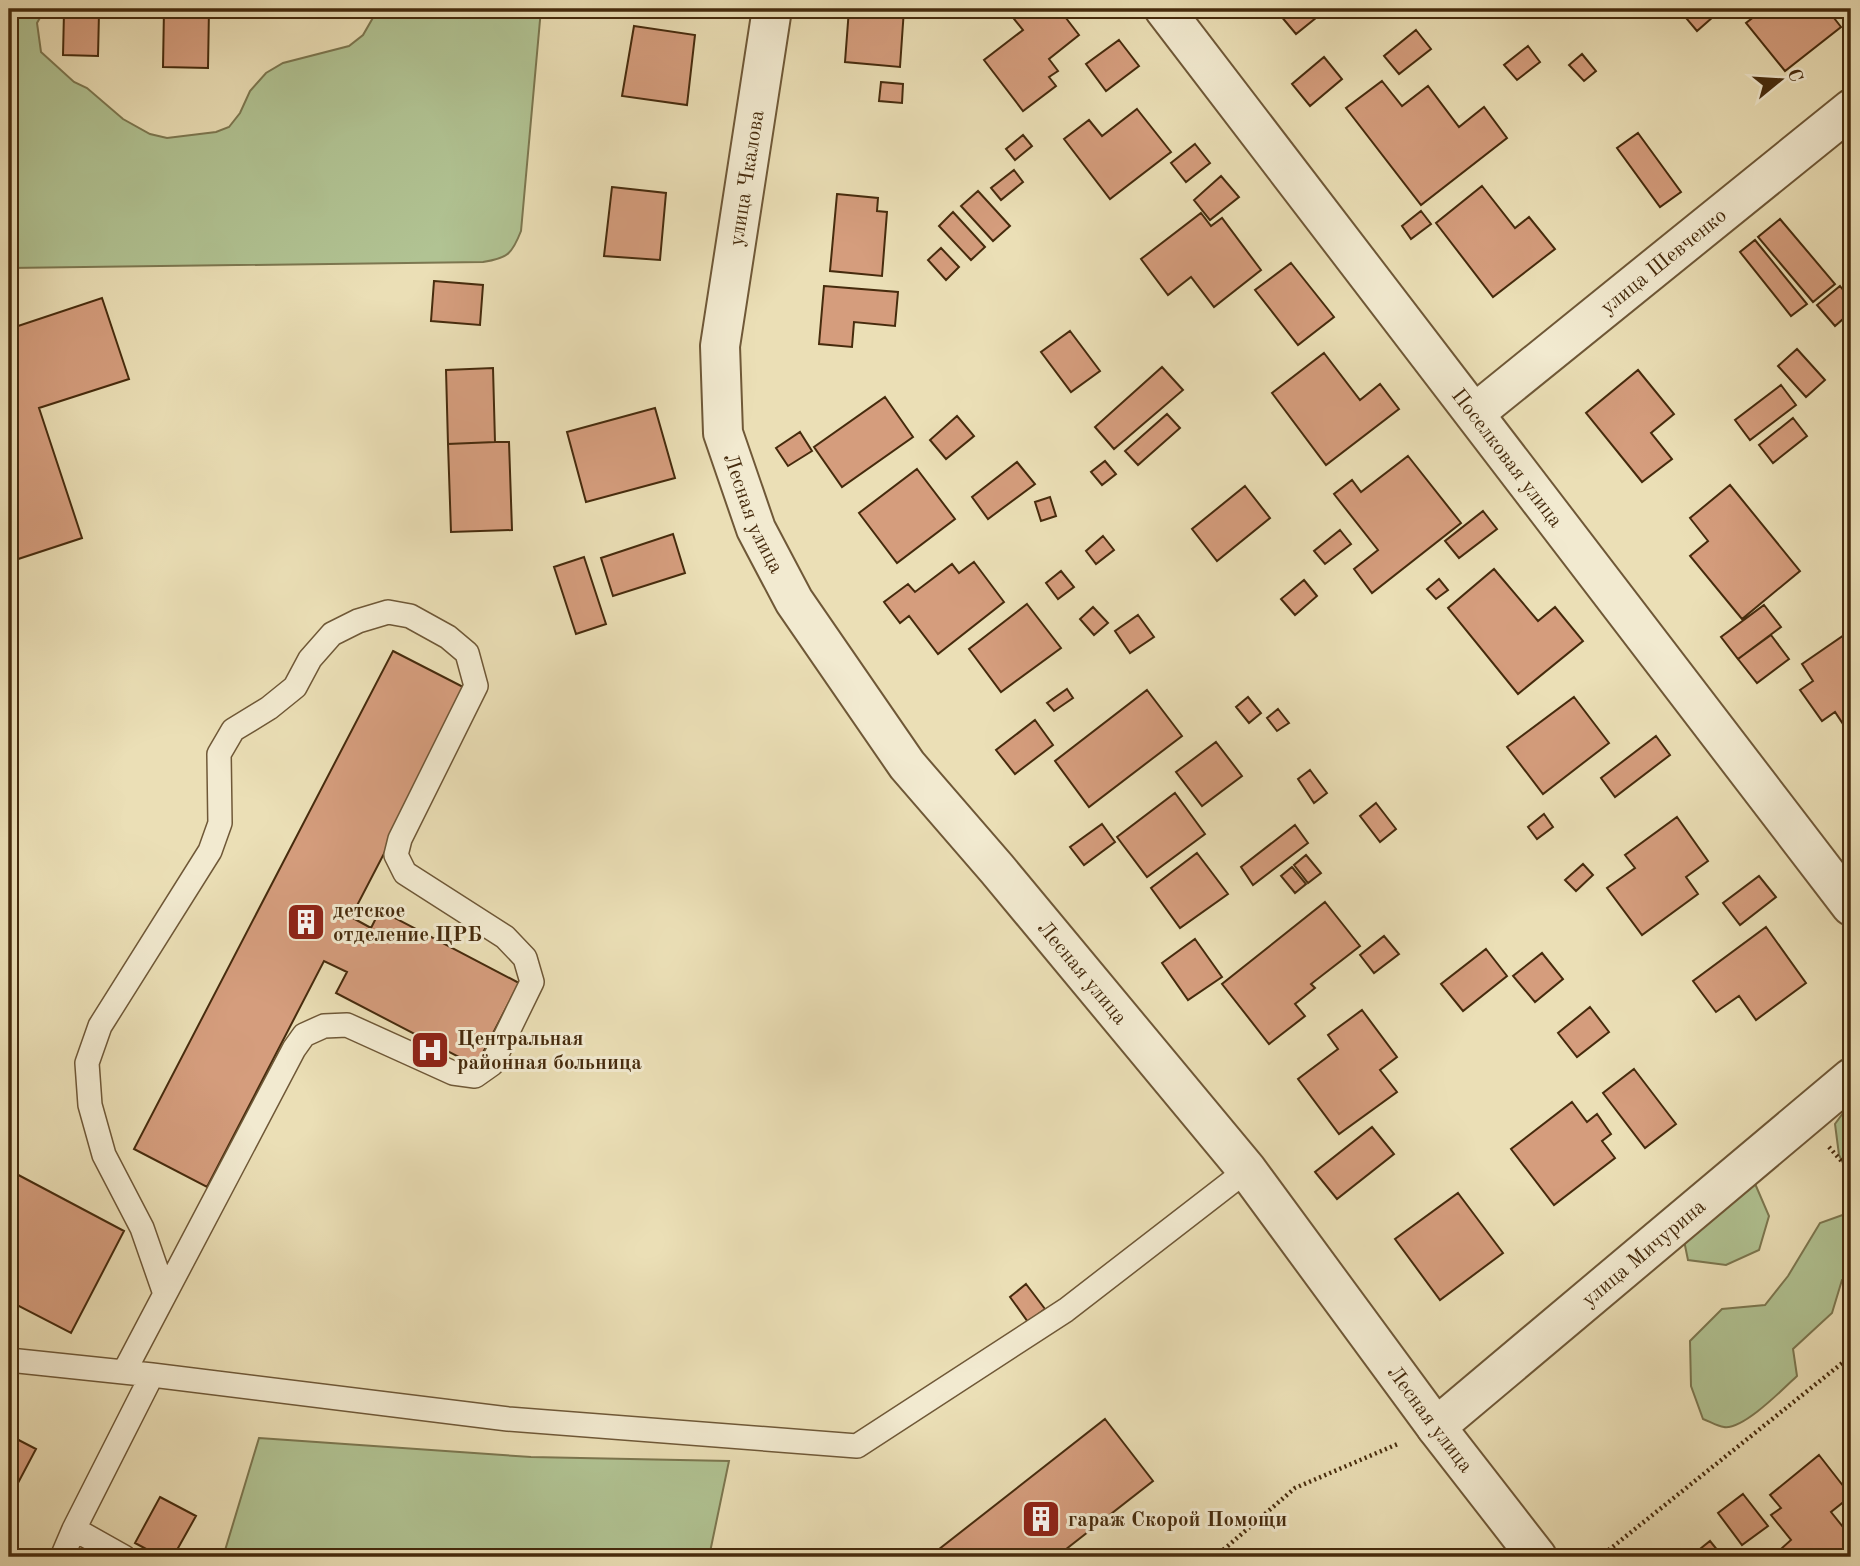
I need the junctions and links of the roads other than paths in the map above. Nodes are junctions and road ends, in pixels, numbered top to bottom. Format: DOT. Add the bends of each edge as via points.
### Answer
graph roads {
  1 [pos="772,9"];
  2 [pos="1164,9"];
  3 [pos="1851,109"];
  4 [pos="720,346"];
  5 [pos="1475,413"];
  6 [pos="1851,906"];
  7 [pos="1851,1078"];
  8 [pos="1247,1170"];
  9 [pos="165,1294"];
  10 [pos="9,1360"];
  11 [pos="124,1372"];
  12 [pos="152,1375"];
  13 [pos="1436,1427"];
  14 [pos="74,1529"];
  15 [pos="62,1557"];
  16 [pos="124,1557"];
  17 [pos="1537,1557"];
  1 -- 4 [label="street, улица Чкалова"];
  2 -- 5 [label="street, Поселковая улица"];
  3 -- 5 [label="street, улица Шевченко"];
  4 -- 8 [label="street, Лесная улица" via="723,433 756,528 794,601 907,765"];
  5 -- 6 [label="street, Поселковая улица"];
  7 -- 13 [label="street, улица Мичурина"];
  8 -- 12 [label="lane" via="1059,1315 858,1446 508,1419"];
  8 -- 13 [label="street, Лесная улица"];
  9 -- 9 [label="lane" via="304,1035 324,1026 347,1025 453,1073 475,1076 492,1064 532,982 525,958 505,937 405,873 396,855 476,686 467,653 410,616 388,612 332,634 310,659 295,687 233,730 219,754 220,823 210,851 100,1026 87,1063 90,1105 104,1155 142,1228"];
  9 -- 11 [label="lane"];
  10 -- 11 [label="lane"];
  11 -- 12 [label="lane"];
  12 -- 14 [label="lane"];
  13 -- 17 [label="street, Лесная улица"];
  14 -- 15 [label="lane"];
  14 -- 16 [label="lane"];
}
